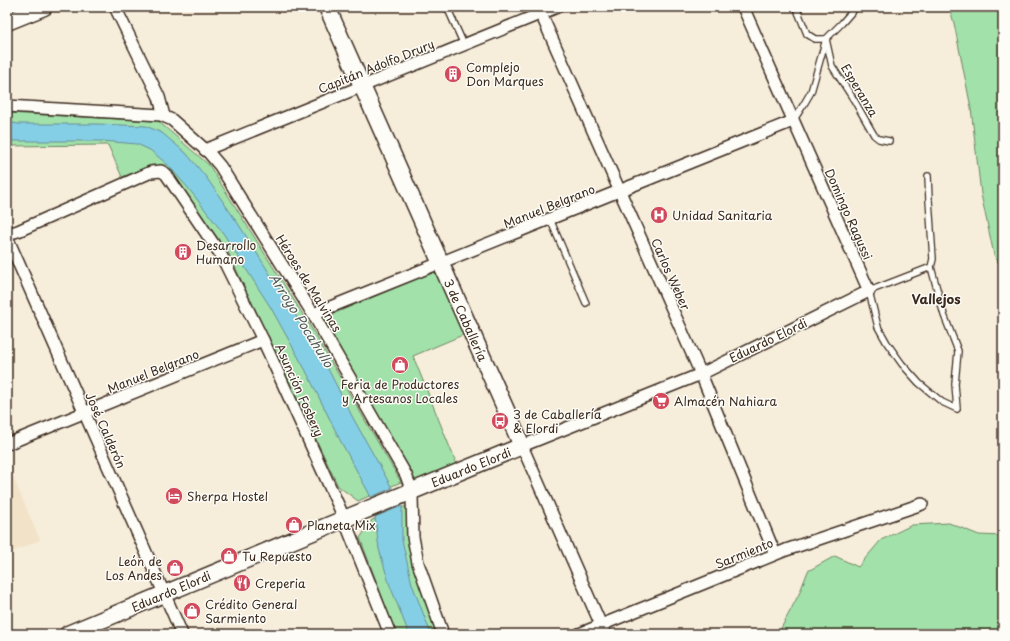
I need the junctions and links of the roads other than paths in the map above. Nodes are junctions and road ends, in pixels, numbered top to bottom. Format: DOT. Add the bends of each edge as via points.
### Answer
graph roads {
  1 [pos="44,7"];
  2 [pos="115,7"];
  3 [pos="327,7"];
  4 [pos="447,7"];
  5 [pos="557,7"];
  6 [pos="743,7"];
  7 [pos="796,7"];
  8 [pos="856,7"];
  9 [pos="540,10"];
  10 [pos="7,22"];
  11 [pos="826,39"];
  12 [pos="464,45"];
  13 [pos="362,86"];
  14 [pos="7,106"];
  15 [pos="164,116"];
  16 [pos="793,121"];
  17 [pos="889,141"];
  18 [pos="205,150"];
  19 [pos="928,176"];
  20 [pos="620,191"];
  21 [pos="550,219"];
  22 [pos="7,234"];
  23 [pos="7,237"];
  24 [pos="441,263"];
  25 [pos="930,267"];
  26 [pos="869,290"];
  27 [pos="586,303"];
  28 [pos="314,314"];
  29 [pos="263,340"];
  30 [pos="701,374"];
  31 [pos="84,412"];
  32 [pos="7,444"];
  33 [pos="522,446"];
  34 [pos="406,493"];
  35 [pos="922,504"];
  36 [pos="344,519"];
  37 [pos="775,554"];
  38 [pos="164,594"];
  39 [pos="603,629"];
  40 [pos="68,634"];
  41 [pos="182,634"];
  42 [pos="390,634"];
  43 [pos="444,634"];
  44 [pos="579,634"];
  1 -- 10 [label="main road"];
  2 -- 15 [label="street" via="159,97"];
  3 -- 13 [label="main road, 3 de Caballería"];
  4 -- 12 [label="lane"];
  5 -- 9 [label="street, Capitán Adolfo Drury"];
  6 -- 16 [label="street, Domingo Ragussi"];
  7 -- 11 [label="lane" via="807,34 815,39"];
  8 -- 11 [label="lane"];
  9 -- 12 [label="street, Capitán Adolfo Drury"];
  9 -- 20 [label="street, Carlos Weber"];
  11 -- 16 [label="lane" via="811,92"];
  11 -- 17 [label="lane, Esperanza" via="832,66 874,135"];
  12 -- 13 [label="street, Capitán Adolfo Drury"];
  13 -- 18 [label="street, Capitán Adolfo Drury"];
  13 -- 24 [label="main road, 3 de Caballería"];
  14 -- 15 [label="street, Héroes de Malvinas"];
  15 -- 18 [label="street, Héroes de Malvinas" via="172,120"];
  16 -- 20 [label="street, Manuel Belgrano"];
  16 -- 26 [label="street, Domingo Ragussi"];
  18 -- 28 [label="street, Héroes de Malvinas" via="220,166"];
  19 -- 25 [label="lane" via="933,259"];
  20 -- 21 [label="street, Manuel Belgrano"];
  20 -- 30 [label="street, Carlos Weber"];
  21 -- 24 [label="street, Manuel Belgrano"];
  21 -- 27 [label="lane"];
  22 -- 29 [label="street, Asunción Fosbery" via="151,172 161,171 168,176 221,256"];
  23 -- 31 [label="street, José Calderón"];
  24 -- 28 [label="street, Manuel Belgrano"];
  24 -- 33 [label="main road, 3 de Caballería"];
  25 -- 26 [label="lane"];
  25 -- 26 [label="lane, Domingo Ragussi" via="958,351 955,384 957,409 942,402 919,383 898,359 878,327"];
  26 -- 30 [label="street, Eduardo Elordi"];
  28 -- 34 [label="street, Héroes de Malvinas" via="403,470 408,480"];
  29 -- 31 [label="street, Manuel Belgrano"];
  29 -- 36 [label="street, Asunción Fosbery"];
  30 -- 33 [label="street, Eduardo Elordi"];
  30 -- 37 [label="street, Carlos Weber"];
  31 -- 32 [label="street, Manuel Belgrano"];
  31 -- 38 [label="street, José Calderón"];
  33 -- 34 [label="main road, Eduardo Elordi"];
  33 -- 39 [label="street, 3 de Caballería"];
  34 -- 36 [label="main road, Eduardo Elordi"];
  34 -- 43 [label="street, Héroes de Malvinas" via="413,507 416,556"];
  35 -- 37 [label="street, Sarmiento"];
  36 -- 38 [label="main road, Eduardo Elordi"];
  36 -- 42 [label="street, Asunción Fosbery"];
  37 -- 39 [label="street, Sarmiento"];
  38 -- 40 [label="main road, Eduardo Elordi"];
  38 -- 41 [label="street, José Calderón"];
  39 -- 44 [label="street, Sarmiento"];
}
